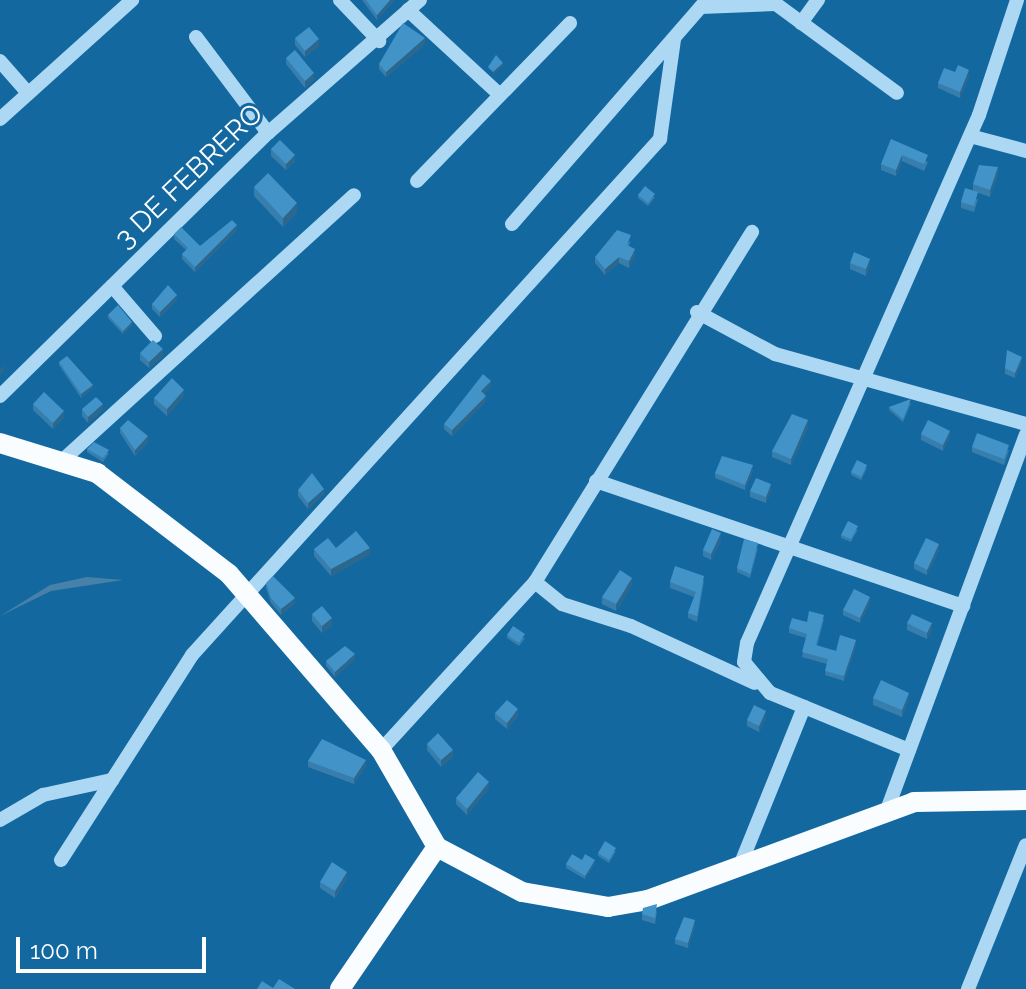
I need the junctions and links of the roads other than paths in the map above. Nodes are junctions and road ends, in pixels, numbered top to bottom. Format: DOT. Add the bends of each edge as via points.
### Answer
graph roads {
  1 [pos="132,0"];
  2 [pos="340,0"];
  3 [pos="420,0"];
  4 [pos="818,0"];
  5 [pos="1017,0"];
  6 [pos="704,4"];
  7 [pos="408,10"];
  8 [pos="570,23"];
  9 [pos="801,23"];
  10 [pos="196,37"];
  11 [pos="674,39"];
  12 [pos="379,41"];
  13 [pos="0,61"];
  14 [pos="28,93"];
  15 [pos="897,93"];
  16 [pos="500,95"];
  17 [pos="0,119"];
  18 [pos="268,133"];
  19 [pos="970,136"];
  20 [pos="1026,151"];
  21 [pos="417,181"];
  22 [pos="354,195"];
  23 [pos="512,224"];
  24 [pos="752,232"];
  25 [pos="112,286"];
  26 [pos="697,312"];
  27 [pos="155,336"];
  28 [pos="867,374"];
  29 [pos="0,396"];
  30 [pos="1026,424"];
  31 [pos="1026,435"];
  32 [pos="0,443"];
  33 [pos="64,459"];
  34 [pos="596,481"];
  35 [pos="789,542"];
  36 [pos="535,582"];
  37 [pos="246,591"];
  38 [pos="963,606"];
  39 [pos="763,686"];
  40 [pos="804,707"];
  41 [pos="381,750"];
  42 [pos="909,750"];
  43 [pos="112,780"];
  44 [pos="1026,800"];
  45 [pos="887,810"];
  46 [pos="0,820"];
  47 [pos="1026,845"];
  48 [pos="437,847"];
  49 [pos="61,860"];
  50 [pos="739,868"];
  51 [pos="340,989"];
  52 [pos="968,989"];
  1 -- 14 [label="street"];
  2 -- 12 [label="street"];
  3 -- 7 [label="street, 3 DE FEBRERO"];
  4 -- 9 [label="street"];
  5 -- 19 [label="street"];
  6 -- 9 [label="street" via="776,4"];
  6 -- 11 [label="street"];
  7 -- 12 [label="street, 3 DE FEBRERO"];
  7 -- 16 [label="street"];
  8 -- 16 [label="street"];
  9 -- 15 [label="street"];
  10 -- 18 [label="street"];
  11 -- 23 [label="street"];
  11 -- 37 [label="street" via="670,110 660,139 503,321"];
  12 -- 18 [label="street, 3 DE FEBRERO"];
  13 -- 14 [label="street"];
  14 -- 17 [label="street"];
  16 -- 21 [label="street"];
  18 -- 25 [label="street, 3 DE FEBRERO"];
  19 -- 20 [label="street"];
  19 -- 28 [label="street"];
  22 -- 33 [label="street"];
  24 -- 26 [label="street"];
  25 -- 27 [label="street"];
  25 -- 29 [label="street, 3 DE FEBRERO"];
  26 -- 28 [label="street" via="775,354"];
  26 -- 34 [label="street"];
  28 -- 30 [label="street"];
  28 -- 35 [label="street"];
  31 -- 38 [label="street"];
  32 -- 33 [label="main road"];
  33 -- 37 [label="main road" via="137,499"];
  34 -- 35 [label="street"];
  34 -- 36 [label="street"];
  35 -- 38 [label="street"];
  35 -- 39 [label="street" via="747,643 744,662"];
  36 -- 39 [label="street" via="562,604 631,626"];
  36 -- 41 [label="street"];
  37 -- 41 [label="main road"];
  37 -- 43 [label="street" via="192,655"];
  38 -- 42 [label="street"];
  39 -- 40 [label="street"];
  40 -- 42 [label="street"];
  40 -- 50 [label="street"];
  41 -- 48 [label="main road"];
  42 -- 45 [label="street"];
  43 -- 46 [label="street" via="43,795"];
  43 -- 49 [label="street"];
  44 -- 45 [label="main road" via="953,797"];
  45 -- 50 [label="main road"];
  47 -- 52 [label="street"];
  48 -- 50 [label="main road" via="486,876 571,906 648,900"];
  48 -- 51 [label="main road"];
}
